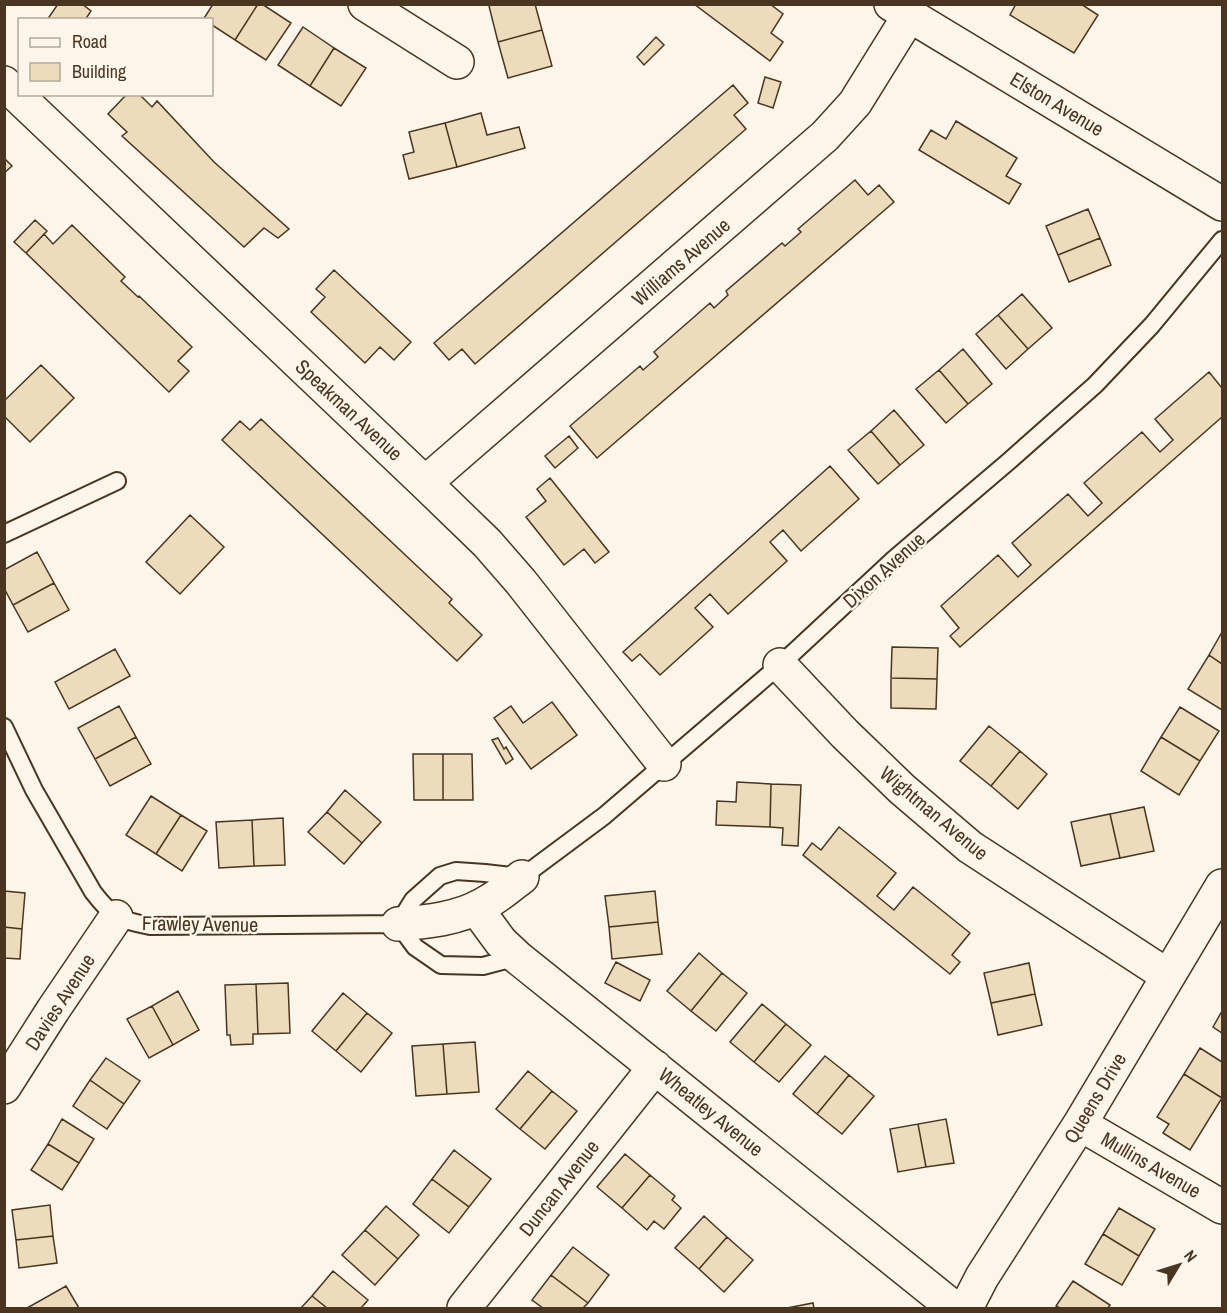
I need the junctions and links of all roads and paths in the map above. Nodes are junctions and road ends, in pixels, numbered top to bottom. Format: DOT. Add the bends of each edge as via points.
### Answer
graph roads {
  1 [pos="366,4"];
  2 [pos="900,10"];
  3 [pos="457,62"];
  4 [pos="4,83"];
  5 [pos="1222,204"];
  6 [pos="1222,240"];
  7 [pos="117,481"];
  8 [pos="425,483"];
  9 [pos="4,534"];
  10 [pos="780,665"];
  11 [pos="4,727"];
  12 [pos="664,764"];
  13 [pos="522,877"];
  14 [pos="1222,886"];
  15 [pos="476,908"];
  16 [pos="116,917"];
  17 [pos="398,924"];
  18 [pos="517,957"];
  19 [pos="1168,976"];
  20 [pos="655,1067"];
  21 [pos="4,1087"];
  22 [pos="1080,1124"];
  23 [pos="1222,1207"];
  24 [pos="464,1308"];
  25 [pos="954,1308"];
  26 [pos="966,1308"];
  1 -- 3 [label="street"];
  2 -- 5 [label="street, Elston Avenue"];
  2 -- 8 [label="street, Williams Avenue" via="855,103 825,136"];
  4 -- 8 [label="street, Speakman Avenue"];
  6 -- 10 [label="lane, Dixon Avenue" via="1152,325 1095,385 894,559"];
  7 -- 9 [label="lane"];
  8 -- 12 [label="street, Speakman Avenue" via="521,582"];
  10 -- 12 [label="lane, Dixon Avenue"];
  10 -- 19 [label="street, Wightman Avenue" via="902,789 970,847"];
  11 -- 16 [label="lane, Frawley Avenue" via="34,790 93,892"];
  12 -- 13 [label="lane, Dixon Avenue" via="604,816"];
  13 -- 15 [label="street, Dixon Avenue"];
  13 -- 17 [label="lane" via="456,871 440,876 413,900"];
  14 -- 19 [label="street, Queens Drive"];
  15 -- 17 [label="street, Frawley Avenue" via="424,923"];
  15 -- 18 [label="street, Wheatley Avenue"];
  16 -- 17 [label="lane, Frawley Avenue" via="150,926"];
  16 -- 21 [label="street, Davies Avenue"];
  17 -- 18 [label="lane" via="415,947 441,965 483,966"];
  18 -- 20 [label="street, Wheatley Avenue"];
  19 -- 22 [label="street, Queens Drive"];
  20 -- 24 [label="street, Duncan Avenue"];
  20 -- 25 [label="street, Wheatley Avenue"];
  22 -- 23 [label="street, Mullins Avenue"];
  22 -- 26 [label="street, Queens Drive"];
}
